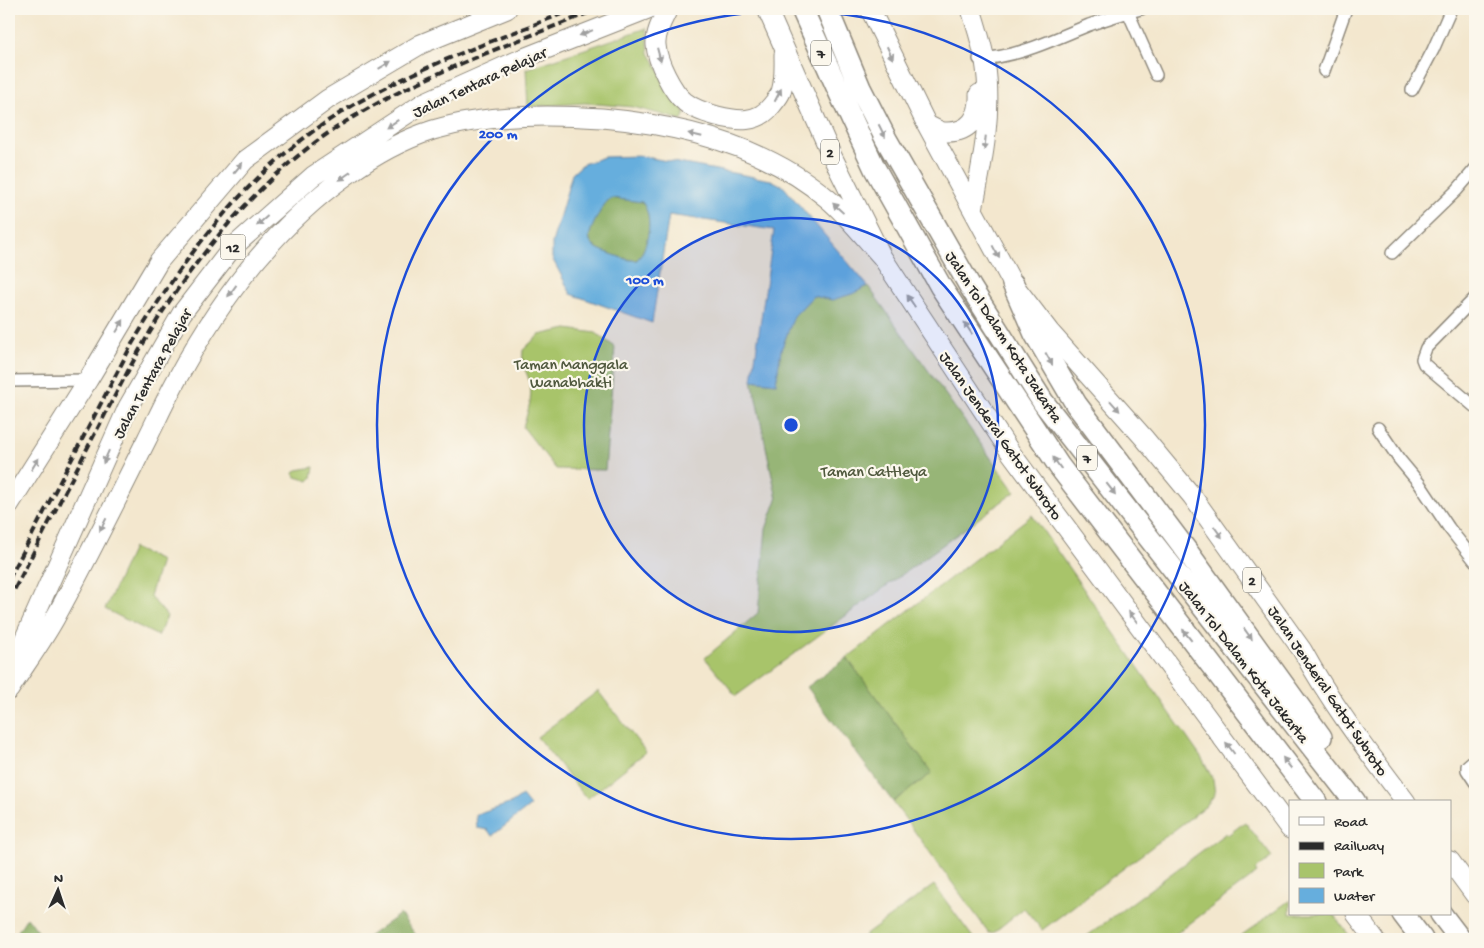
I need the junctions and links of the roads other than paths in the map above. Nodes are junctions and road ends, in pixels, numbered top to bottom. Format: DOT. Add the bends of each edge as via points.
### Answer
graph roads {
  1 [pos="507,9"];
  2 [pos="648,9"];
  3 [pos="668,9"];
  4 [pos="767,9"];
  5 [pos="802,9"];
  6 [pos="827,9"];
  7 [pos="870,9"];
  8 [pos="962,9"];
  9 [pos="971,9"];
  10 [pos="1141,9"];
  11 [pos="1346,9"];
  12 [pos="1450,9"];
  13 [pos="1128,12"];
  14 [pos="783,47"];
  15 [pos="981,59"];
  16 [pos="1324,71"];
  17 [pos="1156,74"];
  18 [pos="1412,90"];
  19 [pos="927,125"];
  20 [pos="1475,169"];
  21 [pos="313,176"];
  22 [pos="319,195"];
  23 [pos="973,209"];
  24 [pos="1392,253"];
  25 [pos="882,257"];
  26 [pos="1013,284"];
  27 [pos="1475,298"];
  28 [pos="88,380"];
  29 [pos="9,381"];
  30 [pos="1475,407"];
  31 [pos="1378,428"];
  32 [pos="9,505"];
  33 [pos="1475,562"];
  34 [pos="9,674"];
  35 [pos="9,690"];
  36 [pos="1475,759"];
  37 [pos="1475,782"];
  38 [pos="1314,800"];
  39 [pos="1353,800"];
  40 [pos="1363,800"];
  41 [pos="1404,800"];
  42 [pos="1289,828"];
  43 [pos="1452,863"];
  44 [pos="1475,895"];
  45 [pos="1358,916"];
  46 [pos="1405,916"];
  47 [pos="1443,916"];
  48 [pos="1375,939"];
  49 [pos="1422,939"];
  50 [pos="1460,939"];
  28 -- 1 [label="highway, one-way" via="159,261 245,160 328,100 421,44"];
  2 -- 21 [label="highway, Jalan Tentara Pelajar / 12, one-way" via="521,59 425,102"];
  3 -- 14 [label="highway, one-way" via="656,44 659,59 672,87 685,103 704,112 744,121 769,110 781,93"];
  4 -- 14 [label="highway, Jalan Jenderal Gatot Subroto / 2"];
  38 -- 5 [label="highway, Jalan Tol Dalam Kota Jakarta / 7, one-way" via="1059,466 941,287 875,169"];
  6 -- 39 [label="highway, Jalan Tol Dalam Kota Jakarta / 7, one-way" via="860,88 890,147 971,288 1043,402"];
  7 -- 19 [label="highway, Jalan Jenderal Gatot Subroto / 2, one-way"];
  8 -- 15 [label="highway"];
  9 -- 15 [label="highway"];
  10 -- 13 [label="street"];
  11 -- 16 [label="street"];
  12 -- 18 [label="street"];
  13 -- 15 [label="street" via="1033,49"];
  13 -- 17 [label="street"];
  14 -- 25 [label="highway, Jalan Jenderal Gatot Subroto / 2"];
  15 -- 19 [label="highway" via="976,117 960,130 944,132"];
  15 -- 23 [label="highway, one-way" via="988,113"];
  19 -- 23 [label="highway, Jalan Jenderal Gatot Subroto / 2"];
  20 -- 24 [label="street"];
  21 -- 22 [label="highway"];
  21 -- 34 [label="highway, Jalan Tentara Pelajar / 12, one-way" via="232,248 182,313 128,407"];
  25 -- 22 [label="highway, one-way" via="843,212 772,161 727,143 605,118 515,117 452,125 405,141 375,156"];
  22 -- 35 [label="highway, one-way" via="254,263 208,327 176,380 54,620"];
  23 -- 26 [label="highway, Jalan Jenderal Gatot Subroto / 2, one-way"];
  42 -- 25 [label="highway, Jalan Jenderal Gatot Subroto / 2, one-way" via="1011,453"];
  26 -- 40 [label="highway, one-way" via="1035,334 1076,404 1190,554"];
  26 -- 41 [label="highway, Jalan Jenderal Gatot Subroto / 2, one-way" via="1049,332 1192,496 1302,650 1353,732"];
  27 -- 30 [label="street" via="1426,348 1422,359"];
  28 -- 29 [label="street"];
  32 -- 28 [label="highway, one-way"];
  31 -- 33 [label="street"];
  36 -- 37 [label="street" via="1467,766"];
  43 -- 44 [label="highway"];
  45 -- 48 [label="highway"];
  46 -- 49 [label="highway"];
  47 -- 50 [label="highway"];
}
